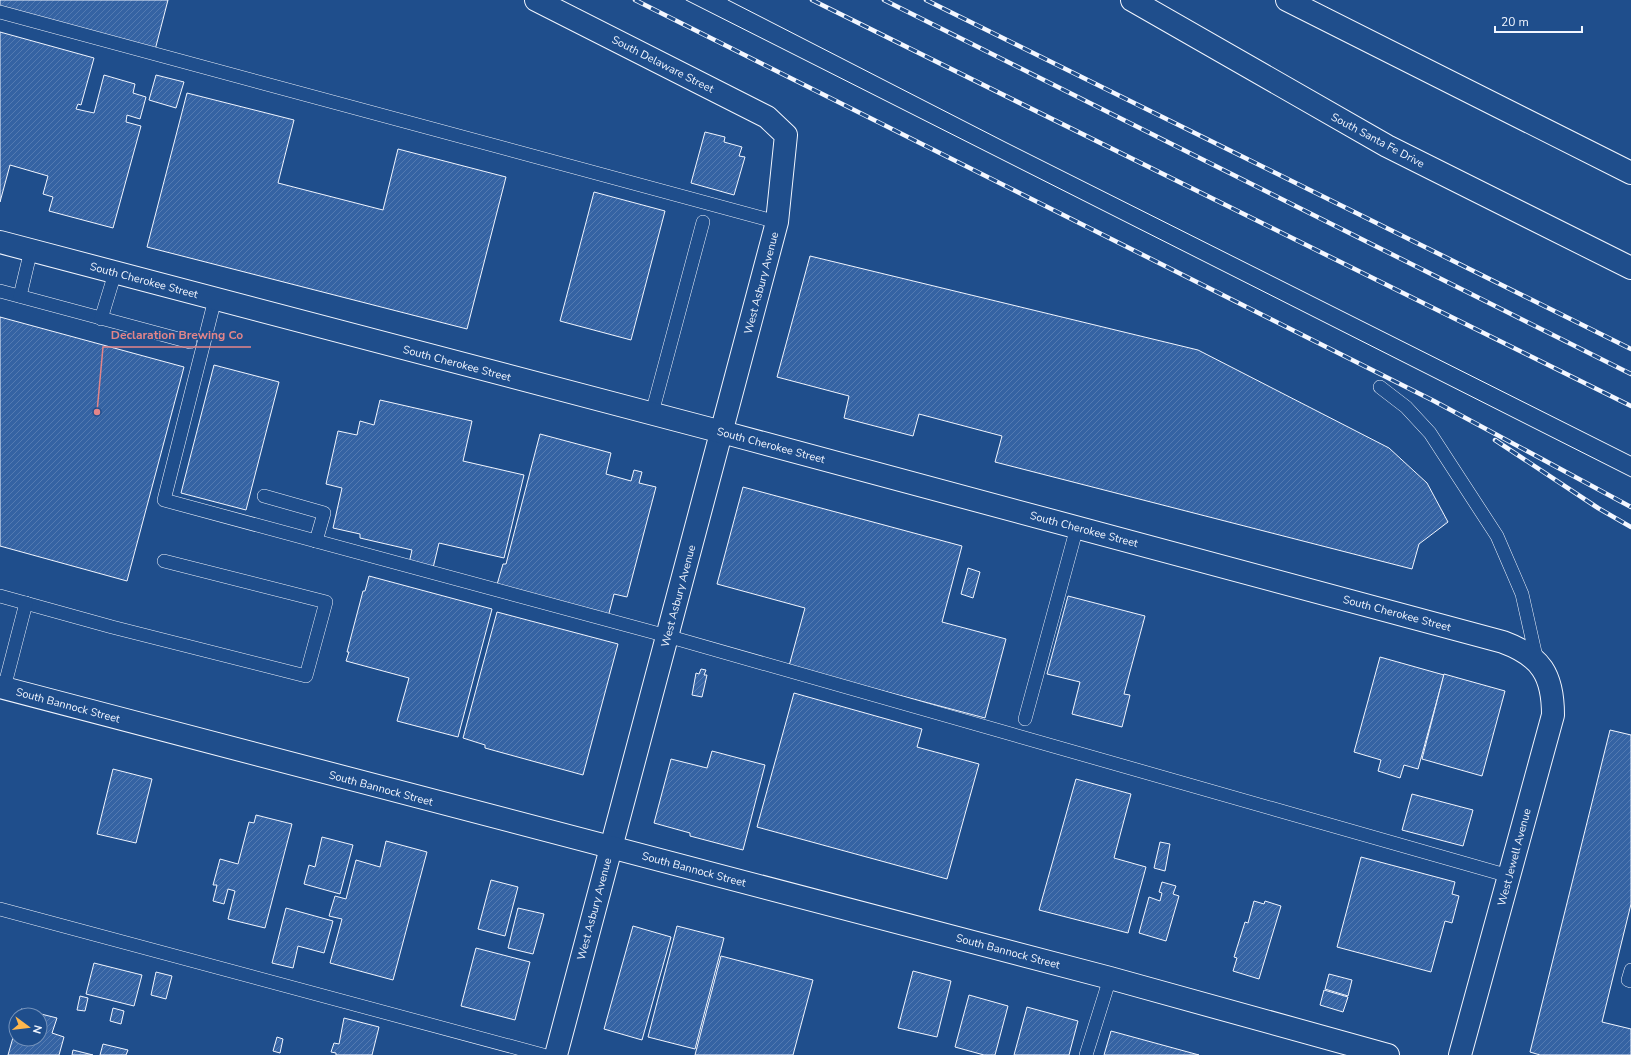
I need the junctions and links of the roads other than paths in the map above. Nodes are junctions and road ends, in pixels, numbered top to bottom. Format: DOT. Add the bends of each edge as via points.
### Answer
graph roads {
  1 [pos="536,0"];
  2 [pos="1132,0"];
  3 [pos="1292,2"];
  4 [pos="0,12"];
  5 [pos="786,135"];
  6 [pos="1631,173"];
  7 [pos="703,222"];
  8 [pos="777,222"];
  9 [pos="0,242"];
  10 [pos="31,250"];
  11 [pos="1631,268"];
  12 [pos="115,273"];
  13 [pos="0,291"];
  14 [pos="20,296"];
  15 [pos="215,299"];
  16 [pos="101,319"];
  17 [pos="190,342"];
  18 [pos="1380,388"];
  19 [pos="652,413"];
  20 [pos="722,432"];
  21 [pos="264,496"];
  22 [pos="1077,527"];
  23 [pos="316,541"];
  24 [pos="164,561"];
  25 [pos="0,596"];
  26 [pos="26,603"];
  27 [pos="667,636"];
  28 [pos="1537,660"];
  29 [pos="2,688"];
  30 [pos="1025,719"];
  31 [pos="610,847"];
  32 [pos="1509,876"];
  33 [pos="0,909"];
  34 [pos="1631,970"];
  35 [pos="1110,978"];
  36 [pos="1631,981"];
  37 [pos="543,1055"];
  38 [pos="556,1055"];
  39 [pos="1086,1055"];
  40 [pos="1388,1055"];
  41 [pos="1460,1055"];
  1 -- 5 [label="main road, South Delaware Street" via="767,118"];
  2 -- 11 [label="main road, South Santa Fe Drive" via="1387,146"];
  3 -- 6 [label="main road"];
  4 -- 8 [label="lane"];
  5 -- 8 [label="main road, West Asbury Avenue"];
  7 -- 19 [label="lane"];
  8 -- 20 [label="main road, West Asbury Avenue"];
  9 -- 10 [label="main road, South Cherokee Street"];
  10 -- 12 [label="main road, South Cherokee Street"];
  10 -- 14 [label="lane"];
  12 -- 15 [label="main road, South Cherokee Street"];
  12 -- 16 [label="lane"];
  13 -- 14 [label="lane"];
  14 -- 16 [label="lane"];
  15 -- 19 [label="main road, South Cherokee Street"];
  15 -- 23 [label="lane" via="164,500"];
  16 -- 17 [label="lane"];
  18 -- 28 [label="lane" via="1406,407 1430,433 1497,536 1522,594"];
  19 -- 20 [label="main road, South Cherokee Street"];
  20 -- 22 [label="main road, South Cherokee Street"];
  20 -- 27 [label="main road, West Asbury Avenue"];
  21 -- 23 [label="lane" via="324,513"];
  22 -- 28 [label="main road, South Cherokee Street" via="1503,642 1522,649"];
  22 -- 30 [label="lane"];
  23 -- 27 [label="lane"];
  24 -- 26 [label="lane" via="326,602 306,676"];
  25 -- 26 [label="lane"];
  26 -- 29 [label="lane"];
  27 -- 31 [label="main road, West Asbury Avenue"];
  27 -- 32 [label="lane"];
  28 -- 32 [label="main road, West Jewell Avenue" via="1547,677 1553,695 1553,715"];
  29 -- 31 [label="main road, South Bannock Street"];
  31 -- 35 [label="main road, South Bannock Street"];
  31 -- 38 [label="main road, West Asbury Avenue"];
  32 -- 41 [label="main road, West Jewell Avenue"];
  33 -- 37 [label="lane"];
  34 -- 36 [label="lane" via="1628,980"];
  35 -- 39 [label="lane"];
  35 -- 40 [label="main road, South Bannock Street"];
}
